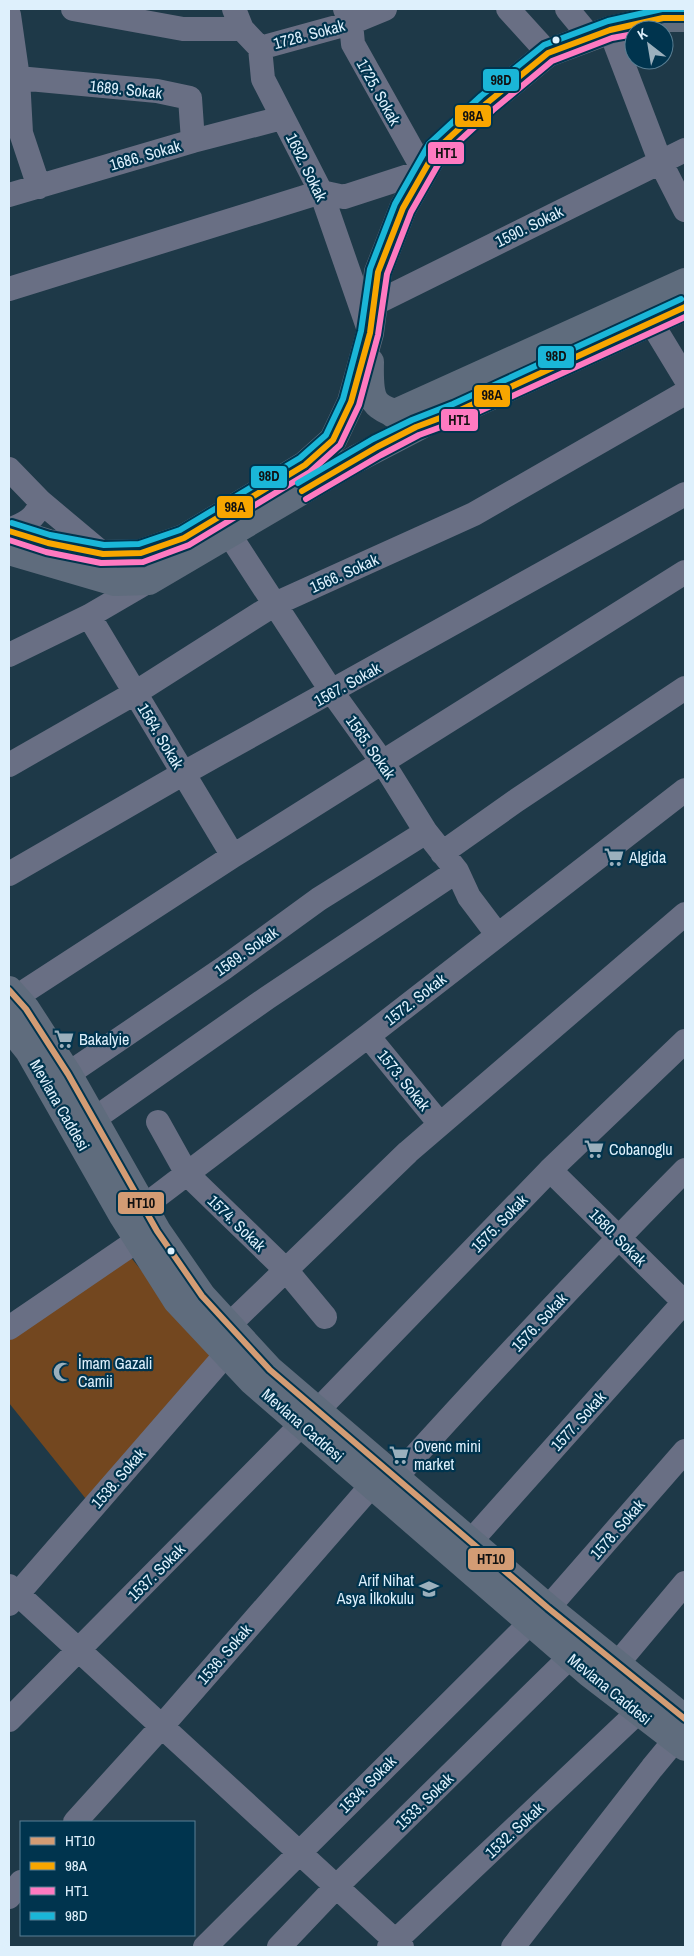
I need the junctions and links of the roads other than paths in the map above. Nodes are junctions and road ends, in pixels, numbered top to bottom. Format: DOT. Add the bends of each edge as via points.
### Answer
graph roads {
  1 [pos="73,9"];
  2 [pos="385,9"];
  3 [pos="508,9"];
  4 [pos="567,9"];
  5 [pos="9,15"];
  6 [pos="348,16"];
  7 [pos="685,18"];
  8 [pos="238,19"];
  9 [pos="600,34"];
  10 [pos="260,48"];
  11 [pos="548,53"];
  12 [pos="18,78"];
  13 [pos="282,118"];
  14 [pos="15,132"];
  15 [pos="193,141"];
  16 [pos="685,150"];
  17 [pos="660,161"];
  18 [pos="424,171"];
  19 [pos="39,187"];
  20 [pos="321,192"];
  21 [pos="9,195"];
  22 [pos="685,210"];
  23 [pos="685,282"];
  24 [pos="9,289"];
  25 [pos="374,304"];
  26 [pos="685,307"];
  27 [pos="651,322"];
  28 [pos="370,333"];
  29 [pos="685,378"];
  30 [pos="685,393"];
  31 [pos="393,414"];
  32 [pos="429,421"];
  33 [pos="9,469"];
  34 [pos="685,494"];
  35 [pos="41,502"];
  36 [pos="9,531"];
  37 [pos="228,534"];
  38 [pos="9,551"];
  39 [pos="103,554"];
  40 [pos="685,572"];
  41 [pos="149,581"];
  42 [pos="275,604"];
  43 [pos="89,616"];
  44 [pos="9,655"];
  45 [pos="685,688"];
  46 [pos="332,692"];
  47 [pos="134,693"];
  48 [pos="383,763"];
  49 [pos="9,765"];
  50 [pos="184,773"];
  51 [pos="685,790"];
  52 [pos="426,832"];
  53 [pos="233,856"];
  54 [pos="450,862"];
  55 [pos="9,874"];
  56 [pos="685,914"];
  57 [pos="497,934"];
  58 [pos="12,993"];
  59 [pos="9,1026"];
  60 [pos="368,1036"];
  61 [pos="685,1041"];
  62 [pos="68,1074"];
  63 [pos="94,1119"];
  64 [pos="158,1122"];
  65 [pos="440,1124"];
  66 [pos="550,1170"];
  67 [pos="685,1170"];
  68 [pos="187,1174"];
  69 [pos="143,1207"];
  70 [pos="619,1237"];
  71 [pos="138,1240"];
  72 [pos="286,1270"];
  73 [pos="685,1302"];
  74 [pos="325,1317"];
  75 [pos="229,1325"];
  76 [pos="9,1328"];
  77 [pos="227,1353"];
  78 [pos="310,1417"];
  79 [pos="685,1450"];
  80 [pos="384,1481"];
  81 [pos="471,1542"];
  82 [pos="685,1583"];
  83 [pos="12,1594"];
  84 [pos="540,1615"];
  85 [pos="79,1650"];
  86 [pos="570,1657"];
  87 [pos="617,1664"];
  88 [pos="638,1712"];
  89 [pos="9,1720"];
  90 [pos="162,1726"];
  91 [pos="683,1733"];
  92 [pos="75,1821"];
  93 [pos="298,1852"];
  94 [pos="20,1883"];
  95 [pos="336,1887"];
  96 [pos="9,1897"];
  97 [pos="396,1945"];
  98 [pos="205,1947"];
  99 [pos="279,1947"];
  100 [pos="513,1947"];
  1 -- 8 [label="street" via="183,29"];
  2 -- 6 [label="street, 1728. Sokak"];
  3 -- 11 [label="street"];
  4 -- 9 [label="street"];
  5 -- 12 [label="street"];
  6 -- 10 [label="street, 1728. Sokak"];
  6 -- 18 [label="street, 1725. Sokak" via="352,44"];
  7 -- 9 [label="main road" via="663,18"];
  8 -- 10 [label="street"];
  9 -- 11 [label="main road"];
  9 -- 17 [label="street"];
  10 -- 13 [label="street, 1692. Sokak" via="263,79"];
  11 -- 18 [label="main road" via="436,150"];
  12 -- 14 [label="street"];
  12 -- 15 [label="street, 1689. Sokak" via="157,91 190,98"];
  13 -- 15 [label="street, 1686. Sokak"];
  13 -- 20 [label="street, 1692. Sokak"];
  14 -- 19 [label="street"];
  15 -- 19 [label="street, 1686. Sokak"];
  16 -- 17 [label="street, 1590. Sokak"];
  17 -- 22 [label="street"];
  17 -- 25 [label="street, 1590. Sokak"];
  18 -- 20 [label="street" via="344,197"];
  18 -- 25 [label="main road" via="403,208 378,272"];
  19 -- 21 [label="street, 1686. Sokak"];
  20 -- 24 [label="street"];
  20 -- 28 [label="street, 1692. Sokak"];
  23 -- 31 [label="main road"];
  25 -- 28 [label="main road"];
  26 -- 27 [label="main road"];
  27 -- 29 [label="street"];
  27 -- 32 [label="main road" via="456,412"];
  28 -- 31 [label="main road" via="371,395 378,406"];
  28 -- 39 [label="main road" via="351,402 333,440 305,465 184,538 141,553"];
  30 -- 42 [label="street, 1566. Sokak" via="474,514"];
  31 -- 32 [label="main road"];
  32 -- 37 [label="main road" via="356,459"];
  33 -- 35 [label="street"];
  34 -- 46 [label="street, 1567. Sokak"];
  35 -- 36 [label="street" via="32,519"];
  35 -- 39 [label="street"];
  36 -- 39 [label="main road"];
  37 -- 41 [label="main road"];
  37 -- 42 [label="street, 1565. Sokak"];
  38 -- 41 [label="main road" via="115,582"];
  40 -- 48 [label="street"];
  41 -- 43 [label="street"];
  42 -- 46 [label="street, 1565. Sokak"];
  42 -- 47 [label="street, 1566. Sokak"];
  43 -- 44 [label="street"];
  43 -- 47 [label="street, 1564. Sokak"];
  45 -- 54 [label="street" via="517,800"];
  46 -- 48 [label="street, 1565. Sokak"];
  46 -- 50 [label="street, 1567. Sokak"];
  47 -- 49 [label="street, 1566. Sokak"];
  47 -- 50 [label="street, 1564. Sokak"];
  48 -- 52 [label="street, 1565. Sokak"];
  48 -- 53 [label="street"];
  50 -- 53 [label="street, 1564. Sokak"];
  50 -- 55 [label="street, 1567. Sokak"];
  51 -- 57 [label="street, 1572. Sokak"];
  52 -- 54 [label="street, 1565. Sokak"];
  52 -- 62 [label="street, 1569. Sokak" via="319,899"];
  53 -- 58 [label="street"];
  54 -- 57 [label="street, 1565. Sokak" via="469,897"];
  54 -- 63 [label="street" via="267,998"];
  56 -- 65 [label="street"];
  57 -- 60 [label="street, 1572. Sokak"];
  58 -- 62 [label="main road, Mevlana Caddesi"];
  59 -- 71 [label="main road, Mevlana Caddesi" via="29,1051"];
  60 -- 65 [label="street, 1573. Sokak"];
  60 -- 68 [label="street, 1572. Sokak"];
  61 -- 66 [label="street, 1575. Sokak"];
  62 -- 63 [label="main road, Mevlana Caddesi"];
  63 -- 69 [label="main road, Mevlana Caddesi"];
  64 -- 68 [label="street, 1574. Sokak"];
  65 -- 72 [label="street"];
  66 -- 70 [label="street, 1580. Sokak"];
  66 -- 78 [label="street, 1575. Sokak"];
  67 -- 70 [label="street, 1576. Sokak"];
  68 -- 69 [label="street, 1572. Sokak"];
  68 -- 72 [label="street, 1574. Sokak"];
  69 -- 75 [label="main road, Mevlana Caddesi" via="202,1296"];
  70 -- 73 [label="street, 1580. Sokak"];
  70 -- 80 [label="street, 1576. Sokak"];
  71 -- 76 [label="street"];
  71 -- 77 [label="main road, Mevlana Caddesi" via="177,1301"];
  72 -- 74 [label="street, 1574. Sokak"];
  72 -- 75 [label="street"];
  73 -- 81 [label="street, 1577. Sokak"];
  75 -- 78 [label="main road, Mevlana Caddesi"];
  77 -- 78 [label="main road, Mevlana Caddesi" via="252,1381"];
  77 -- 83 [label="street, 1538. Sokak"];
  78 -- 80 [label="main road, Mevlana Caddesi"];
  78 -- 85 [label="street, 1537. Sokak"];
  79 -- 84 [label="street, 1578. Sokak"];
  80 -- 81 [label="main road, Mevlana Caddesi"];
  80 -- 84 [label="main road, Mevlana Caddesi"];
  80 -- 90 [label="street, 1536. Sokak"];
  81 -- 84 [label="main road, Mevlana Caddesi"];
  82 -- 87 [label="street"];
  83 -- 85 [label="street"];
  84 -- 86 [label="main road, Mevlana Caddesi"];
  84 -- 87 [label="main road, Mevlana Caddesi"];
  84 -- 93 [label="street, 1534. Sokak"];
  85 -- 89 [label="street, 1537. Sokak"];
  85 -- 90 [label="street"];
  86 -- 88 [label="main road, Mevlana Caddesi"];
  86 -- 95 [label="street, 1533. Sokak"];
  87 -- 91 [label="main road, Mevlana Caddesi"];
  88 -- 91 [label="main road, Mevlana Caddesi"];
  88 -- 97 [label="street, 1532. Sokak"];
  90 -- 92 [label="street, 1536. Sokak"];
  90 -- 93 [label="street"];
  91 -- 100 [label="street" via="652,1768"];
  93 -- 95 [label="street"];
  93 -- 98 [label="street, 1534. Sokak"];
  94 -- 96 [label="street"];
  95 -- 97 [label="street"];
  95 -- 99 [label="street, 1533. Sokak"];
}
